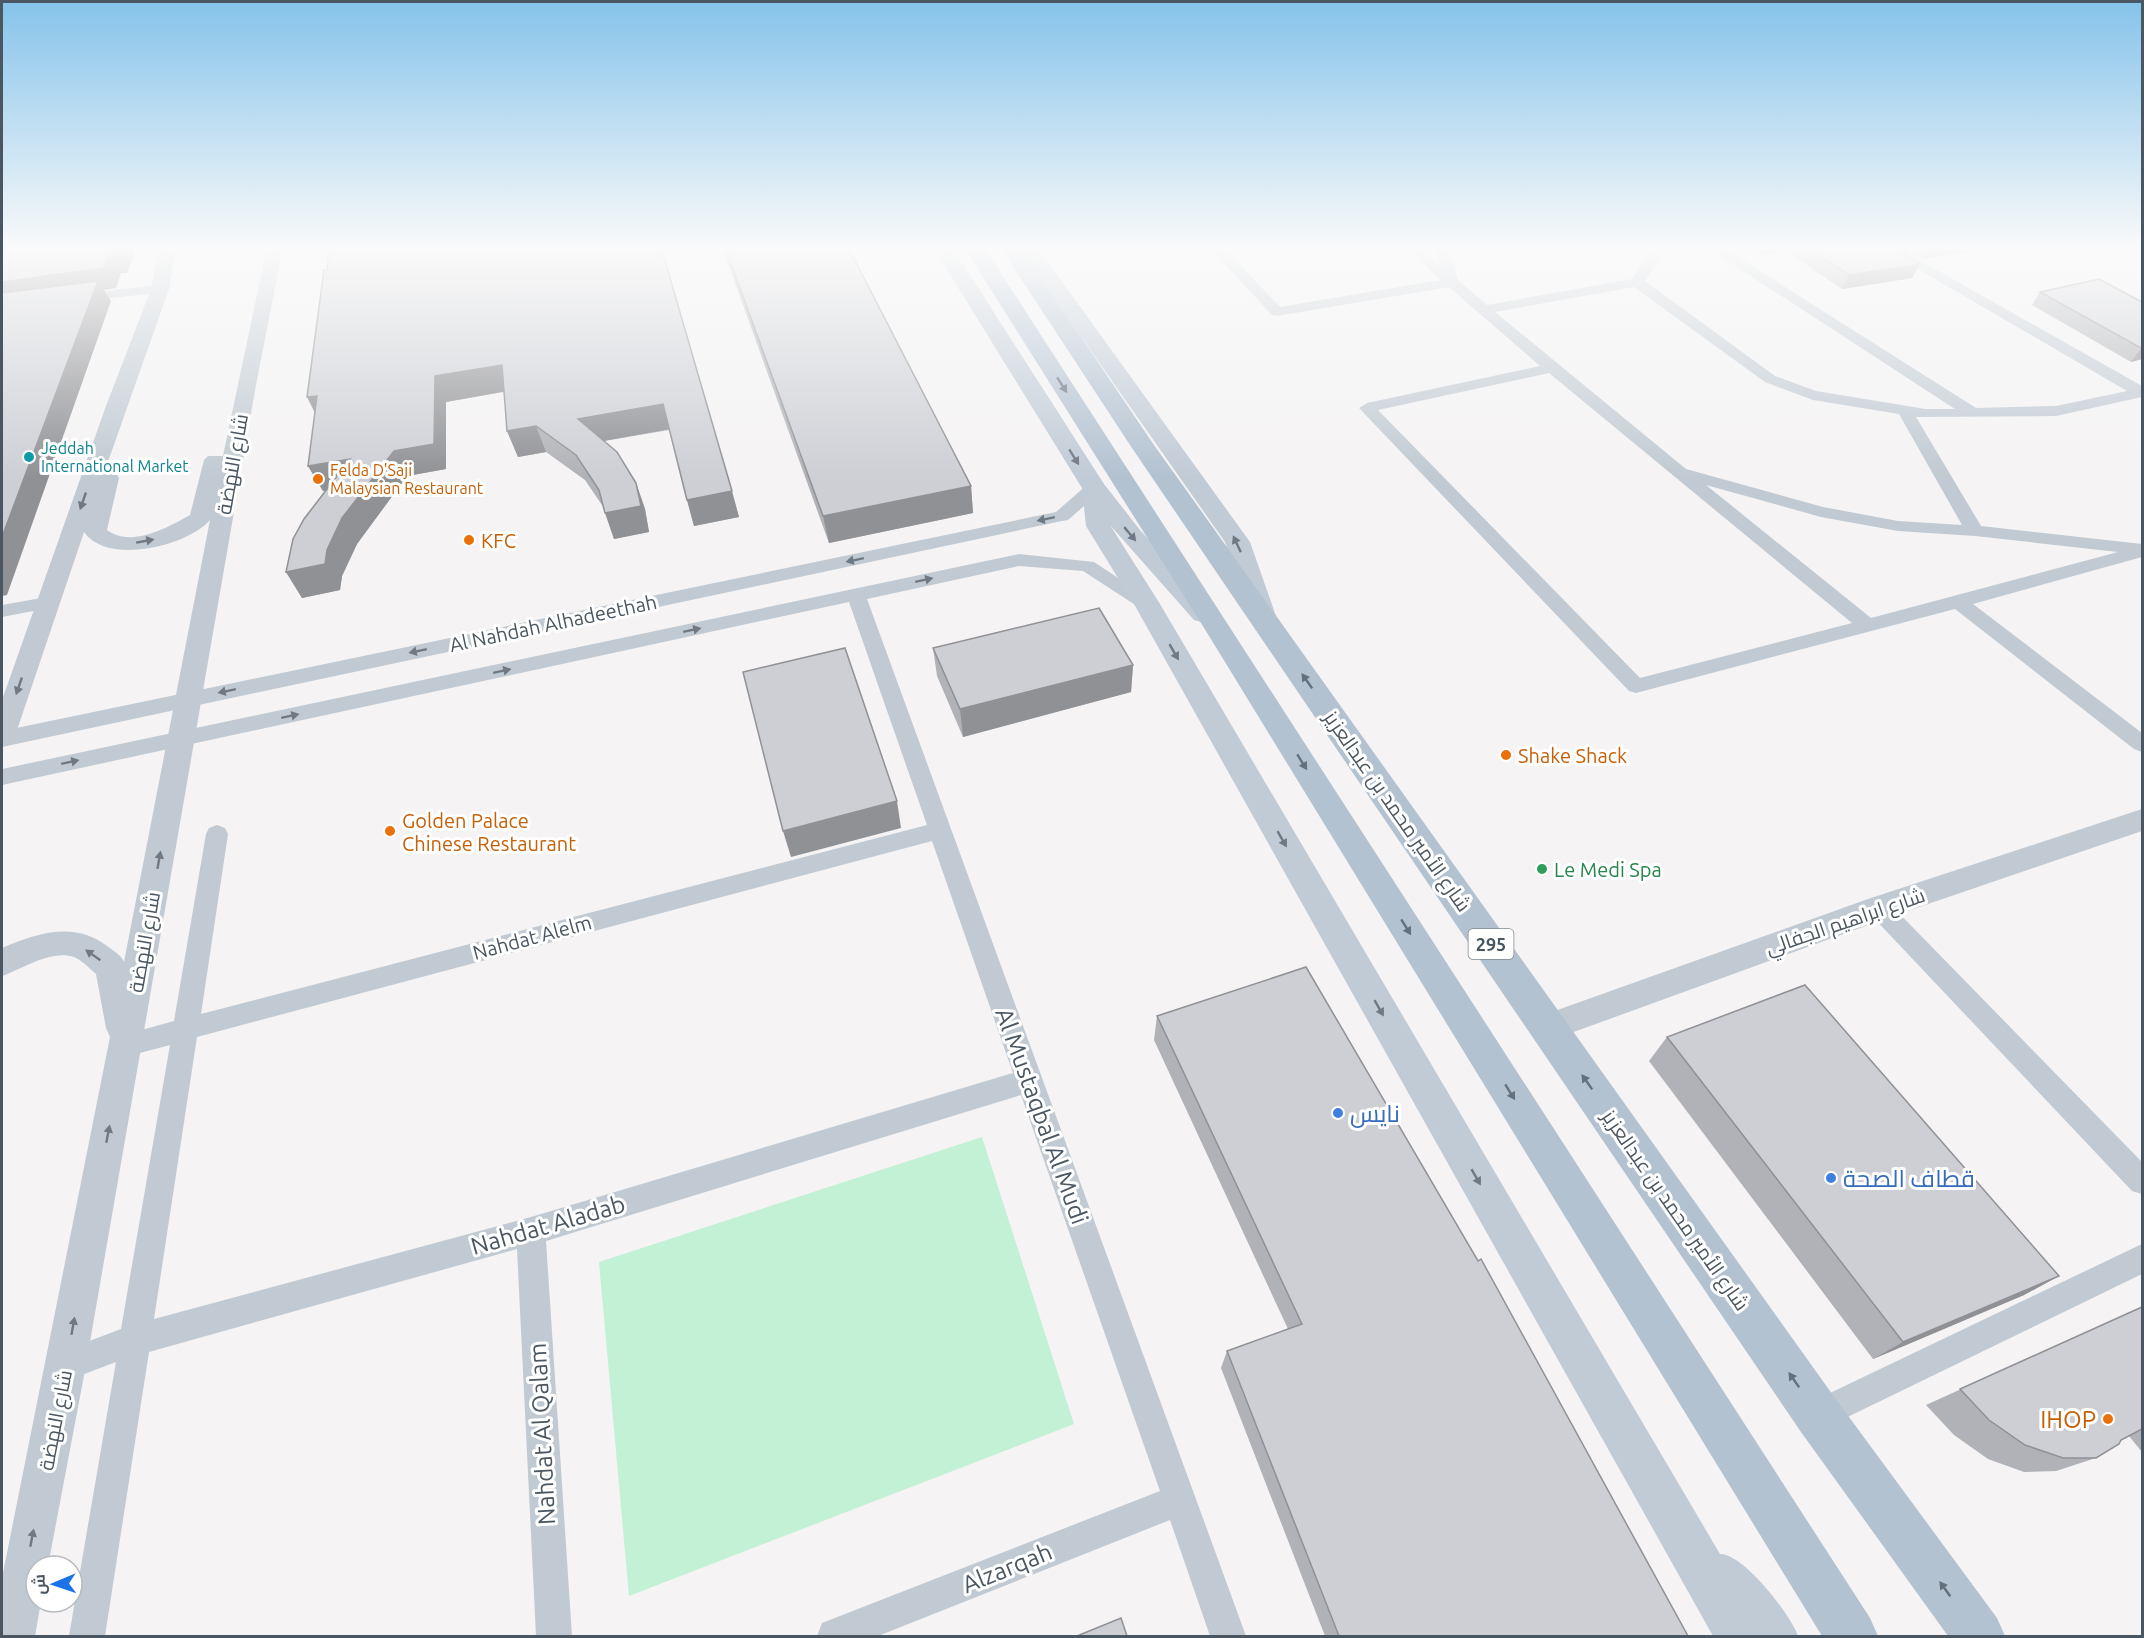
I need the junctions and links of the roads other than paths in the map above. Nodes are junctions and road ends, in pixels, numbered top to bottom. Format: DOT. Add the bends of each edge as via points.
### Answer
graph roads {
  1 [pos="147,323"];
  2 [pos="257,323"];
  3 [pos="990,323"];
  4 [pos="1023,323"];
  5 [pos="1061,323"];
  6 [pos="1081,323"];
  7 [pos="1502,323"];
  8 [pos="1694,323"];
  9 [pos="1832,323"];
  10 [pos="2021,323"];
  11 [pos="1552,368"];
  12 [pos="246,385"];
  13 [pos="2142,392"];
  14 [pos="116,406"];
  15 [pos="1904,410"];
  16 [pos="1973,413"];
  17 [pos="1679,472"];
  18 [pos="1094,488"];
  19 [pos="1975,531"];
  20 [pos="2142,550"];
  21 [pos="856,595"];
  22 [pos="1958,602"];
  23 [pos="47,603"];
  24 [pos="1146,604"];
  25 [pos="2,611"];
  26 [pos="1264,619"];
  27 [pos="1868,626"];
  28 [pos="1219,630"];
  29 [pos="189,700"];
  30 [pos="2,737"];
  31 [pos="181,739"];
  32 [pos="2142,744"];
  33 [pos="7,776"];
  34 [pos="2142,820"];
  35 [pos="940,830"];
  36 [pos="217,834"];
  37 [pos="1879,908"];
  38 [pos="2,963"];
  39 [pos="1549,1027"];
  40 [pos="186,1028"];
  41 [pos="125,1045"];
  42 [pos="1029,1080"];
  43 [pos="2142,1181"];
  44 [pos="531,1231"];
  45 [pos="2142,1259"];
  46 [pos="135,1340"];
  47 [pos="66,1365"];
  48 [pos="1818,1415"];
  49 [pos="1179,1500"];
  50 [pos="1677,1524"];
  51 [pos="12,1636"];
  52 [pos="87,1636"];
  53 [pos="554,1636"];
  54 [pos="835,1636"];
  55 [pos="1228,1636"];
  56 [pos="1740,1636"];
  57 [pos="1773,1636"];
  58 [pos="1852,1636"];
  59 [pos="1979,1636"];
  1 -- 14 [label="street"];
  2 -- 12 [label="street, شارع النهضة"];
  3 -- 18 [label="main road, one-way"];
  4 -- 28 [label="main road, one-way"];
  5 -- 26 [label="main road, شارع الأمير محمد بن عبدالعزيز / 295"];
  26 -- 6 [label="main road, one-way" via="1237,542"];
  7 -- 11 [label="street"];
  8 -- 15 [label="street" via="1770,379 1813,395"];
  9 -- 16 [label="street"];
  10 -- 13 [label="street"];
  11 -- 17 [label="street"];
  11 -- 27 [label="street" via="1367,408 1636,686"];
  14 -- 12 [label="street, one-way" via="121,428 94,532 102,540 120,544 148,541 177,533 200,518 221,439"];
  12 -- 29 [label="street, شارع النهضة"];
  13 -- 16 [label="street" via="2056,411"];
  14 -- 23 [label="street, one-way"];
  15 -- 16 [label="street" via="1926,414"];
  15 -- 19 [label="street"];
  17 -- 19 [label="street" via="1821,512 1898,526"];
  17 -- 27 [label="street"];
  18 -- 24 [label="main road" via="1098,526"];
  18 -- 28 [label="main road, one-way" via="1131,535"];
  18 -- 29 [label="street, Al Nahdah Alhadeethah, one-way" via="1062,516"];
  19 -- 20 [label="street"];
  20 -- 22 [label="street"];
  21 -- 24 [label="street, Al Nahdah Alhadeethah, one-way" via="1019,560 1087,566"];
  31 -- 21 [label="street, Al Nahdah Alhadeethah, one-way"];
  21 -- 35 [label="street, Al Mustaqbal Al Mudi"];
  22 -- 27 [label="street"];
  22 -- 32 [label="street"];
  23 -- 25 [label="street"];
  23 -- 30 [label="street, one-way"];
  24 -- 50 [label="main road, one-way"];
  39 -- 26 [label="main road, شارع الأمير محمد بن عبدالعزيز / 295, one-way"];
  28 -- 58 [label="main road, one-way"];
  29 -- 30 [label="street, Al Nahdah Alhadeethah"];
  29 -- 31 [label="street, شارع النهضة"];
  33 -- 31 [label="street, Al Nahdah Alhadeethah, one-way"];
  41 -- 31 [label="street, شارع النهضة, one-way"];
  34 -- 37 [label="street, شارع ابراهيم الجفالي"];
  35 -- 40 [label="street, Nahdat Alelm"];
  35 -- 42 [label="street, Al Mustaqbal Al Mudi"];
  36 -- 40 [label="street"];
  37 -- 39 [label="street, شارع ابراهيم الجفالي"];
  37 -- 43 [label="street"];
  41 -- 38 [label="street, one-way" via="111,967 79,945 57,944"];
  48 -- 39 [label="main road, شارع الأمير محمد بن عبدالعزيز / 295, one-way"];
  40 -- 41 [label="street, Nahdat Alelm"];
  40 -- 46 [label="street"];
  47 -- 41 [label="street, شارع النهضة, one-way"];
  42 -- 44 [label="street, Nahdat Aladab"];
  42 -- 49 [label="street, Al Mustaqbal Al Mudi"];
  44 -- 46 [label="street, Nahdat Aladab"];
  44 -- 53 [label="street, Nahdat Al Qalam"];
  45 -- 48 [label="street"];
  46 -- 47 [label="street, Nahdat Aladab"];
  46 -- 52 [label="street"];
  51 -- 47 [label="street, شارع النهضة, one-way"];
  59 -- 48 [label="main road, شارع الأمير محمد بن عبدالعزيز / 295, one-way"];
  49 -- 54 [label="street, Alzarqah"];
  49 -- 55 [label="street, Al Mustaqbal Al Mudi"];
  50 -- 56 [label="main road"];
  50 -- 57 [label="main road"];
}
